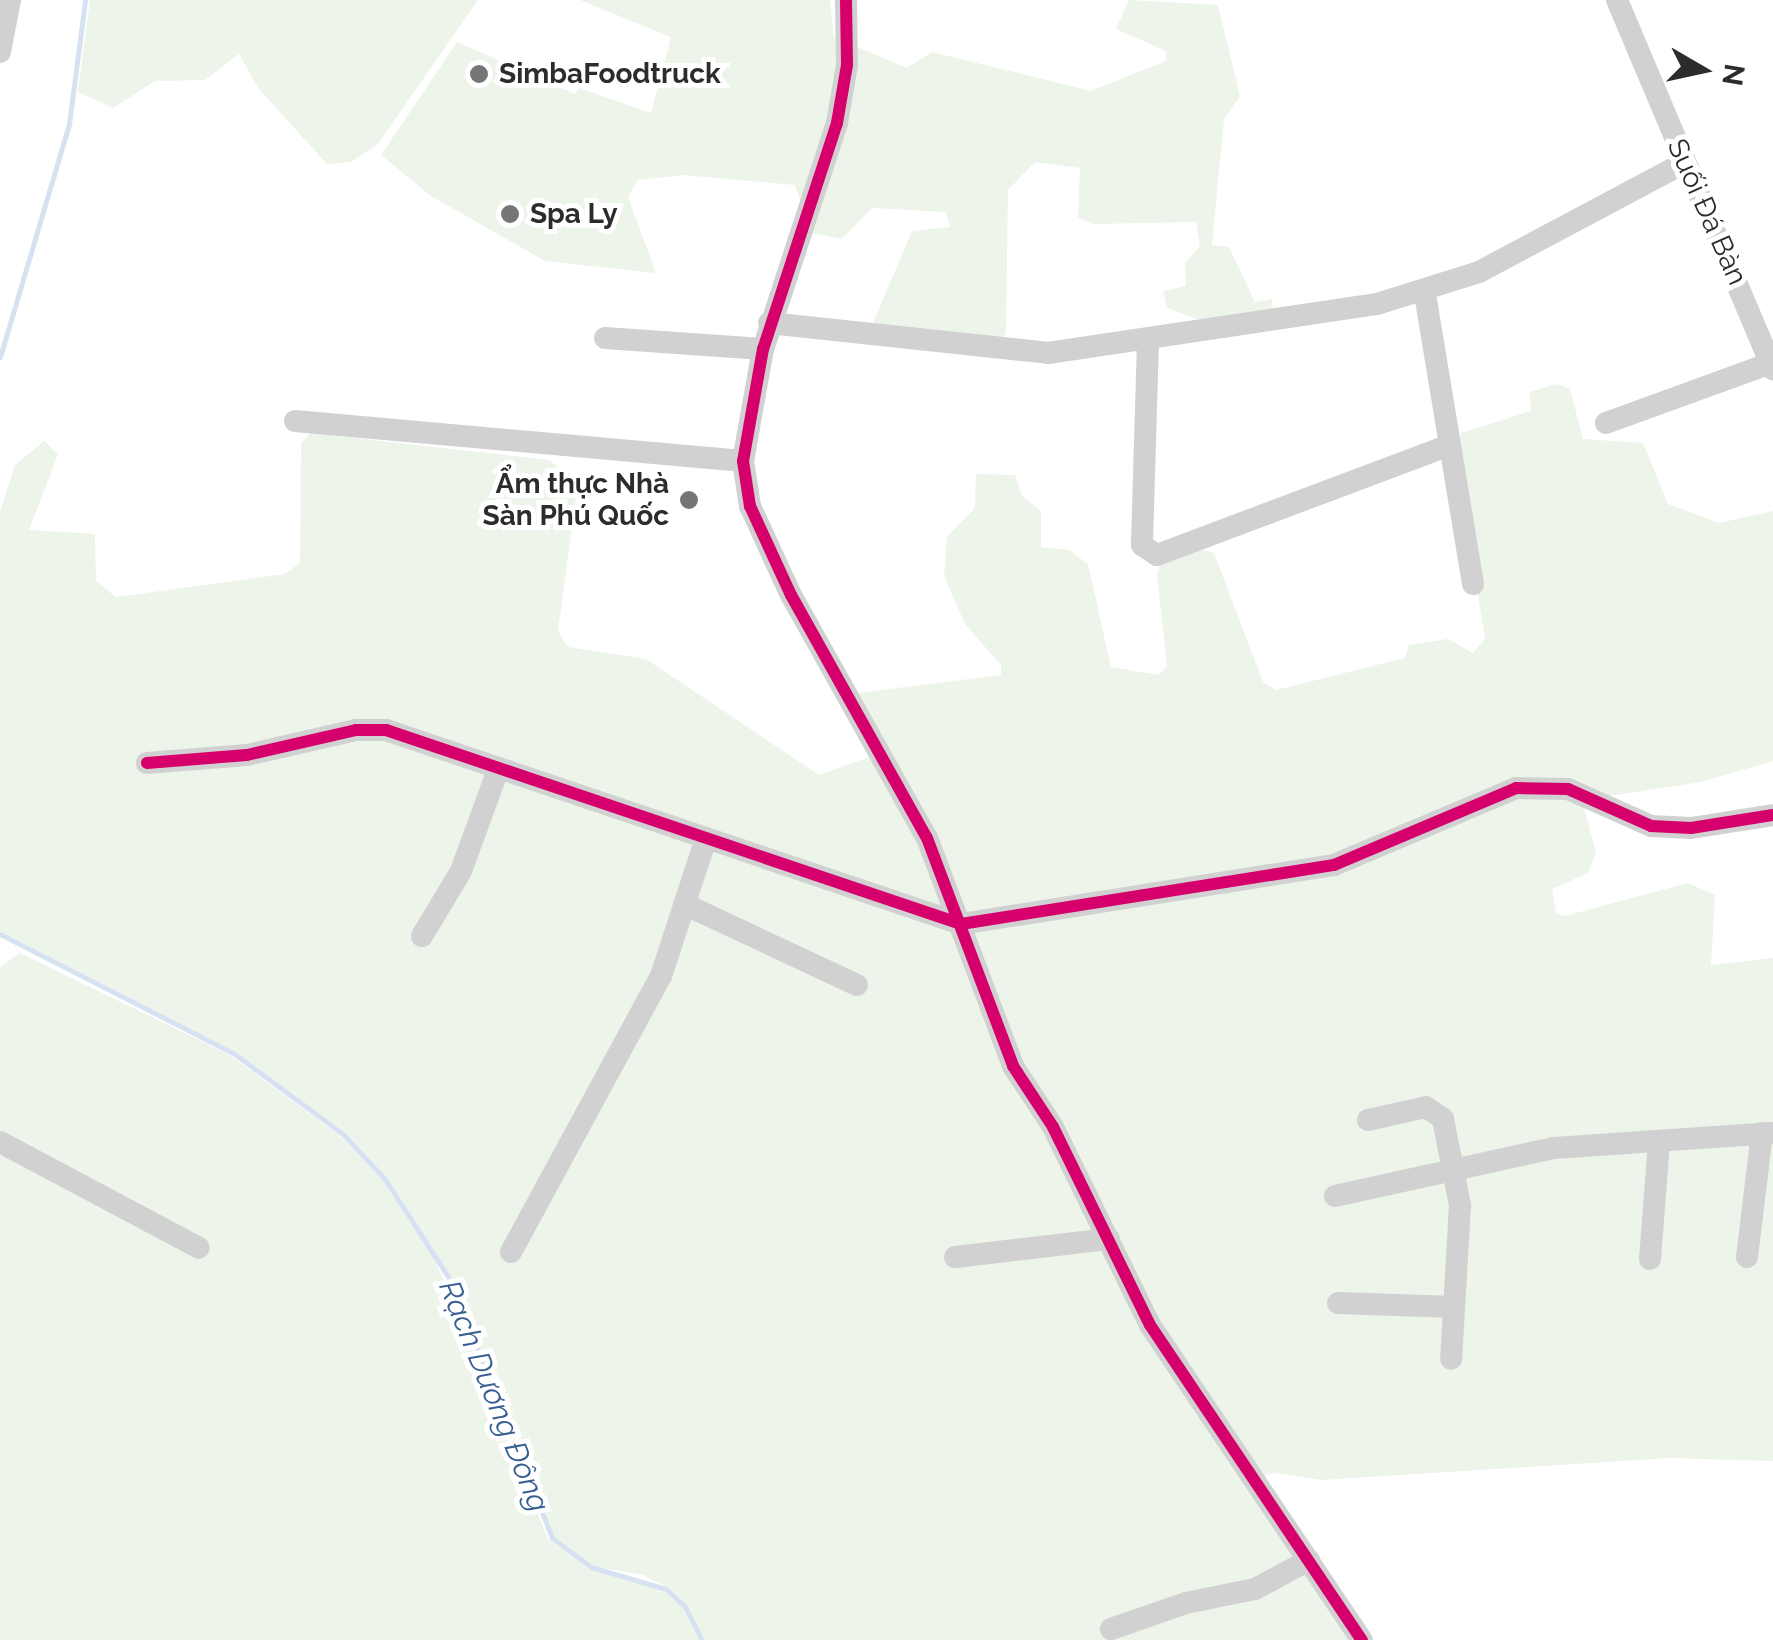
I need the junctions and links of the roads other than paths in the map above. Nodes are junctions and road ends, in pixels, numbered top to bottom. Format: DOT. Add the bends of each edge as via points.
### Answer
graph roads {
  1 [pos="10,0"];
  2 [pos="846,0"];
  3 [pos="1617,0"];
  4 [pos="0,52"];
  5 [pos="1684,163"];
  6 [pos="1425,294"];
  7 [pos="769,322"];
  8 [pos="605,338"];
  9 [pos="1148,341"];
  10 [pos="763,350"];
  11 [pos="1772,366"];
  12 [pos="294,421"];
  13 [pos="1606,423"];
  14 [pos="1449,445"];
  15 [pos="743,461"];
  16 [pos="1472,584"];
  17 [pos="147,763"];
  18 [pos="498,770"];
  19 [pos="1773,815"];
  20 [pos="705,841"];
  21 [pos="684,904"];
  22 [pos="960,924"];
  23 [pos="422,936"];
  24 [pos="857,985"];
  25 [pos="1368,1120"];
  26 [pos="1768,1133"];
  27 [pos="0,1142"];
  28 [pos="1659,1142"];
  29 [pos="1455,1165"];
  30 [pos="1335,1196"];
  31 [pos="1109,1239"];
  32 [pos="198,1248"];
  33 [pos="511,1252"];
  34 [pos="955,1257"];
  35 [pos="1747,1258"];
  36 [pos="1650,1259"];
  37 [pos="1338,1304"];
  38 [pos="1454,1307"];
  39 [pos="1452,1359"];
  40 [pos="1308,1560"];
  41 [pos="1111,1630"];
  42 [pos="1362,1640"];
  1 -- 4 [label="street"];
  2 -- 7 [label="street" via="847,65 838,123"];
  3 -- 5 [label="street, Suối Đá Bàn"];
  5 -- 6 [label="street" via="1544,240"];
  5 -- 11 [label="street, Suối Đá Bàn"];
  6 -- 9 [label="street"];
  6 -- 14 [label="street"];
  7 -- 9 [label="street" via="1029,352"];
  7 -- 10 [label="street"];
  8 -- 10 [label="street"];
  9 -- 14 [label="street" via="1142,545 1156,555"];
  10 -- 15 [label="street"];
  11 -- 13 [label="street"];
  12 -- 15 [label="street"];
  14 -- 16 [label="street"];
  15 -- 22 [label="street" via="750,506 766,545 927,838"];
  17 -- 18 [label="street" via="247,755 374,729"];
  18 -- 20 [label="street"];
  18 -- 23 [label="street" via="461,871"];
  19 -- 22 [label="street" via="1691,828 1651,826 1568,789 1516,788 1304,872"];
  20 -- 21 [label="street"];
  20 -- 22 [label="street"];
  21 -- 24 [label="street"];
  21 -- 33 [label="street" via="661,976"];
  22 -- 31 [label="street" via="1013,1066 1053,1127"];
  25 -- 29 [label="street" via="1436,1108"];
  26 -- 28 [label="street"];
  26 -- 35 [label="street"];
  27 -- 32 [label="street"];
  28 -- 29 [label="street" via="1554,1148"];
  28 -- 36 [label="street"];
  29 -- 30 [label="street"];
  29 -- 38 [label="street"];
  31 -- 34 [label="street"];
  31 -- 40 [label="street" via="1199,1403"];
  37 -- 38 [label="street"];
  38 -- 39 [label="street"];
  40 -- 41 [label="street" via="1255,1590 1186,1603"];
  40 -- 42 [label="street"];
}
